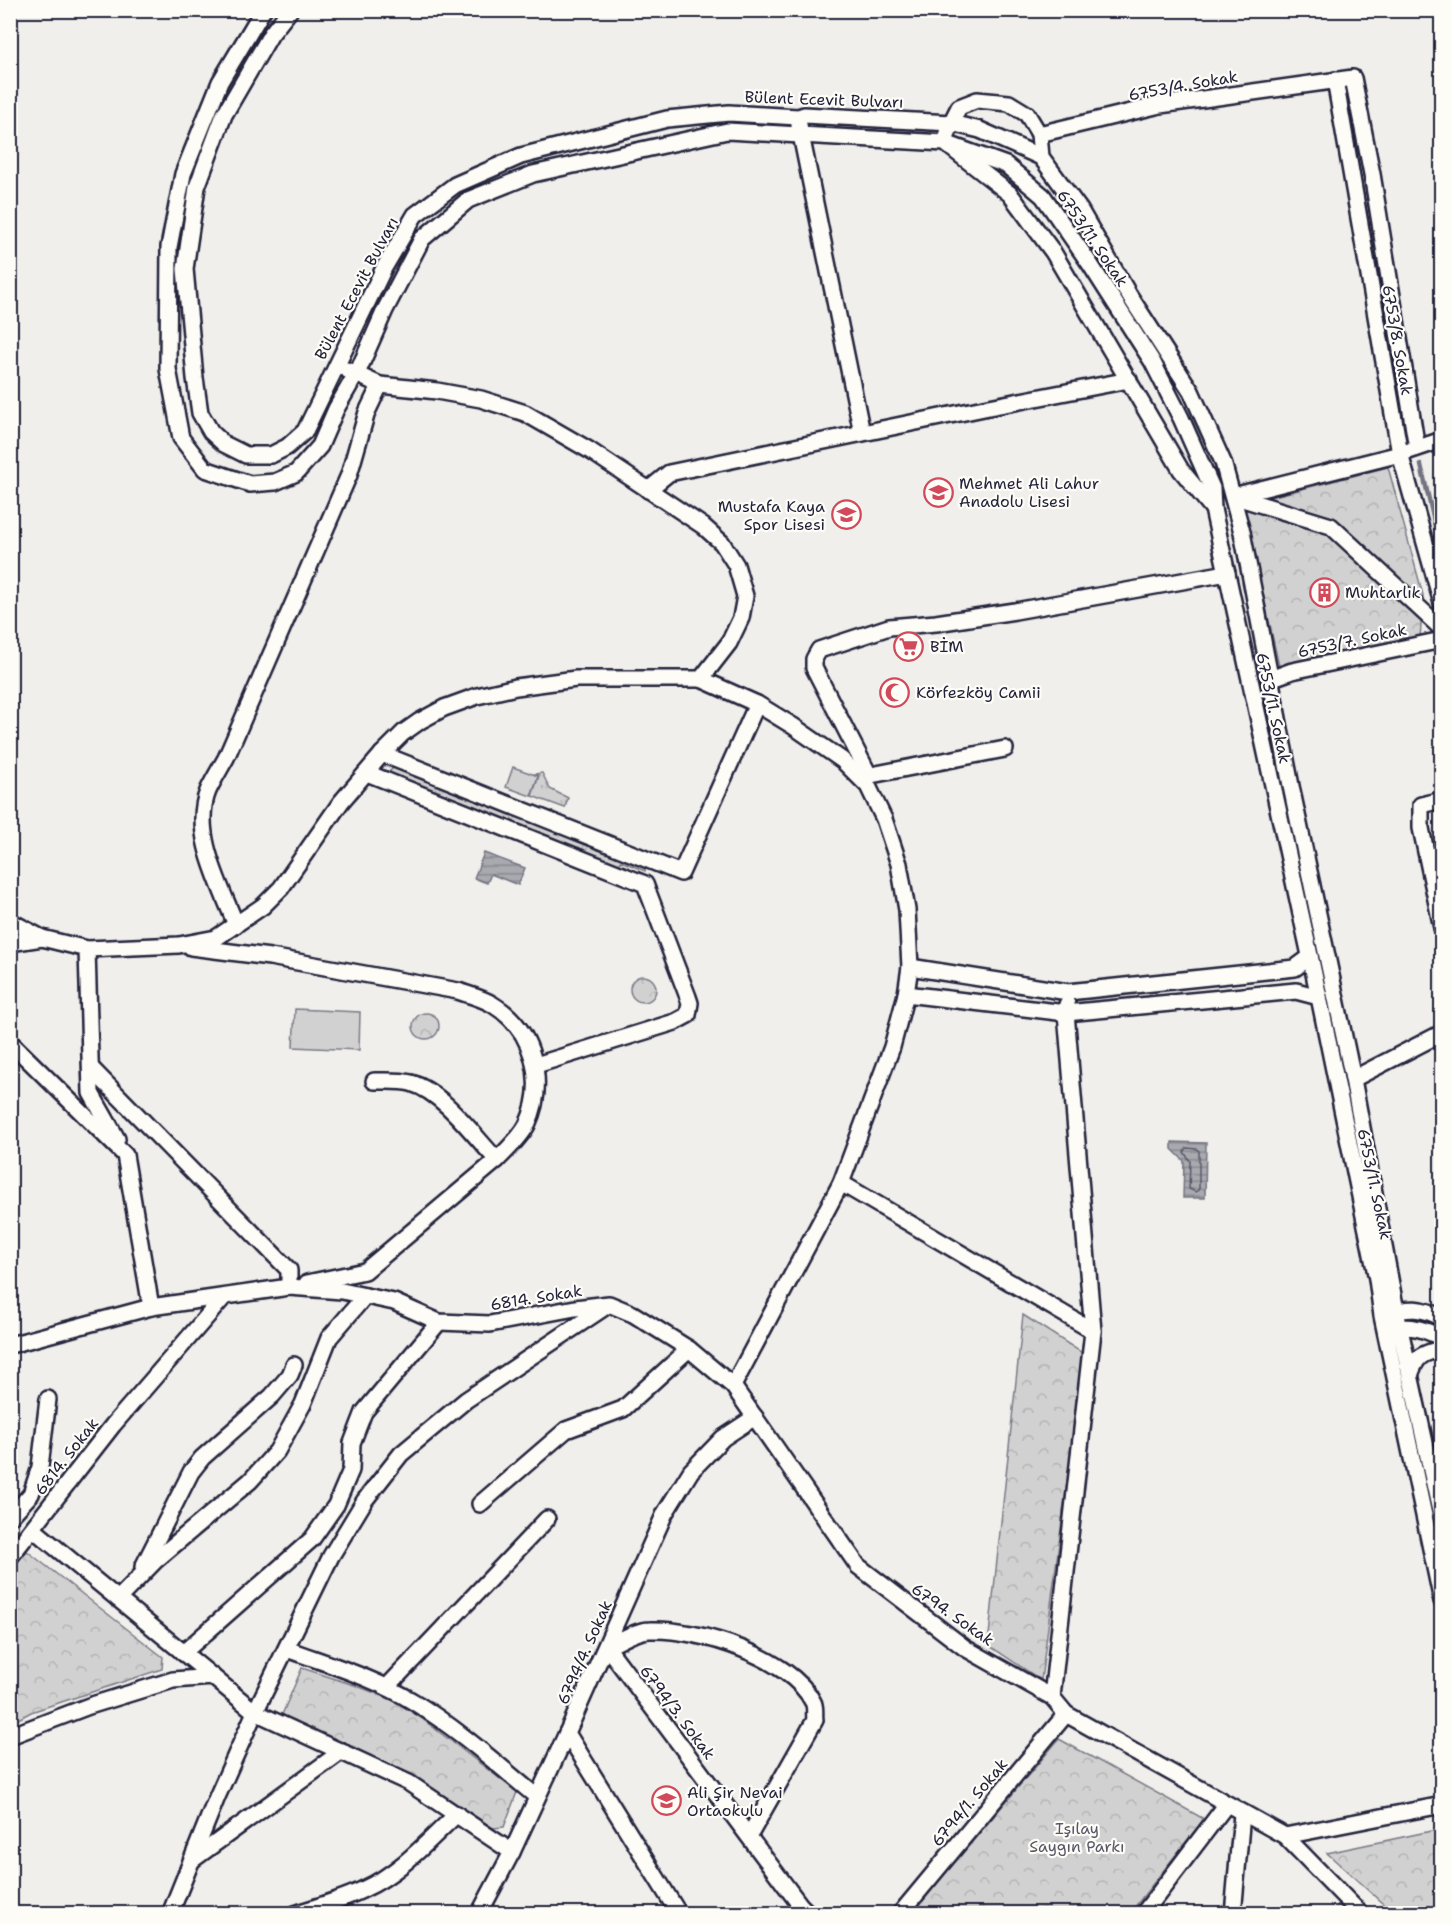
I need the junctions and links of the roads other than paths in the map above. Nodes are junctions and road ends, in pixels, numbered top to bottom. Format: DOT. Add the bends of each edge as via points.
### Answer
graph roads {
  1 [pos="263,10"];
  2 [pos="290,10"];
  3 [pos="1335,80"];
  4 [pos="798,117"];
  5 [pos="951,123"];
  6 [pos="1039,134"];
  7 [pos="799,135"];
  8 [pos="945,144"];
  9 [pos="1041,157"];
  10 [pos="336,364"];
  11 [pos="356,374"];
  12 [pos="1129,380"];
  13 [pos="380,385"];
  14 [pos="862,434"];
  15 [pos="1442,440"];
  16 [pos="1417,448"];
  17 [pos="1400,454"];
  18 [pos="648,490"];
  19 [pos="1233,496"];
  20 [pos="1213,509"];
  21 [pos="1227,573"];
  22 [pos="1442,603"];
  23 [pos="1442,629"];
  24 [pos="1442,640"];
  25 [pos="701,679"];
  26 [pos="1270,679"];
  27 [pos="757,704"];
  28 [pos="1005,749"];
  29 [pos="382,754"];
  30 [pos="367,773"];
  31 [pos="864,776"];
  32 [pos="1442,800"];
  33 [pos="10,921"];
  34 [pos="236,925"];
  35 [pos="1442,928"];
  36 [pos="42,938"];
  37 [pos="10,943"];
  38 [pos="179,945"];
  39 [pos="87,949"];
  40 [pos="1310,957"];
  41 [pos="910,967"];
  42 [pos="1068,992"];
  43 [pos="906,994"];
  44 [pos="1319,997"];
  45 [pos="1066,1013"];
  46 [pos="1442,1033"];
  47 [pos="10,1042"];
  48 [pos="536,1065"];
  49 [pos="91,1068"];
  50 [pos="1353,1079"];
  51 [pos="375,1081"];
  52 [pos="126,1155"];
  53 [pos="497,1160"];
  54 [pos="841,1183"];
  55 [pos="1391,1278"];
  56 [pos="289,1287"];
  57 [pos="365,1296"];
  58 [pos="223,1298"];
  59 [pos="609,1305"];
  60 [pos="151,1307"];
  61 [pos="1389,1313"];
  62 [pos="1435,1314"];
  63 [pos="439,1322"];
  64 [pos="1093,1331"];
  65 [pos="1393,1331"];
  66 [pos="1442,1338"];
  67 [pos="10,1345"];
  68 [pos="689,1349"];
  69 [pos="1442,1349"];
  70 [pos="294,1365"];
  71 [pos="1410,1376"];
  72 [pos="733,1386"];
  73 [pos="48,1399"];
  74 [pos="755,1417"];
  75 [pos="480,1504"];
  76 [pos="10,1517"];
  77 [pos="547,1519"];
  78 [pos="1442,1520"];
  79 [pos="33,1529"];
  80 [pos="10,1557"];
  81 [pos="136,1581"];
  82 [pos="118,1599"];
  83 [pos="1442,1601"];
  84 [pos="607,1647"];
  85 [pos="287,1649"];
  86 [pos="183,1653"];
  87 [pos="213,1677"];
  88 [pos="387,1688"];
  89 [pos="1052,1697"];
  90 [pos="255,1712"];
  91 [pos="1066,1714"];
  92 [pos="567,1733"];
  93 [pos="10,1736"];
  94 [pos="342,1750"];
  95 [pos="537,1797"];
  96 [pos="1226,1805"];
  97 [pos="1442,1805"];
  98 [pos="457,1814"];
  99 [pos="1242,1814"];
  100 [pos="749,1836"];
  101 [pos="1285,1836"];
  102 [pos="512,1852"];
  103 [pos="191,1861"];
  104 [pos="170,1914"];
  105 [pos="295,1914"];
  106 [pos="479,1914"];
  107 [pos="679,1914"];
  108 [pos="808,1914"];
  109 [pos="900,1914"];
  110 [pos="1143,1914"];
  111 [pos="1233,1914"];
  112 [pos="1361,1914"];
  1 -- 11 [label="street" via="220,82 183,174 169,247 168,369 181,438 205,469 250,484 274,482 296,473 320,446"];
  2 -- 10 [label="street, Bülent Ecevit Bulvarı" via="271,34 224,115 197,187 185,269 200,413 224,444 246,455 270,455 287,447 305,431"];
  3 -- 6 [label="street, 6753/4. Sokak" via="1160,105"];
  3 -- 16 [label="street" via="1353,78"];
  3 -- 17 [label="street, 6753/8. Sokak"];
  4 -- 5 [label="street, Bülent Ecevit Bulvarı"];
  4 -- 7 [label="street"];
  4 -- 10 [label="street, Bülent Ecevit Bulvarı" via="729,113 667,119 521,156 455,185 415,215"];
  5 -- 6 [label="street" via="959,107 977,100 1009,103 1027,114"];
  5 -- 8 [label="street"];
  5 -- 9 [label="street, Bülent Ecevit Bulvarı" via="980,130"];
  6 -- 9 [label="street"];
  7 -- 8 [label="street"];
  7 -- 11 [label="street" via="727,132 533,174 468,200 422,239"];
  7 -- 14 [label="street"];
  8 -- 12 [label="street" via="1010,194 1053,252"];
  8 -- 20 [label="street, 6753/11. Sokak" via="1006,165 1043,196 1152,361 1212,488"];
  9 -- 19 [label="street, 6753/11. Sokak" via="1080,210 1191,391 1223,462"];
  10 -- 11 [label="street"];
  11 -- 13 [label="street"];
  12 -- 14 [label="street"];
  12 -- 20 [label="street" via="1181,470"];
  13 -- 18 [label="street" via="481,399 525,413"];
  13 -- 34 [label="street" via="367,412 350,475 207,793 202,820 205,844"];
  14 -- 18 [label="street" via="669,473"];
  15 -- 16 [label="street"];
  16 -- 17 [label="street"];
  17 -- 19 [label="street"];
  17 -- 22 [label="street, 6753/8. Sokak"];
  18 -- 25 [label="street" via="722,543 736,565 745,596 741,618 729,643"];
  19 -- 23 [label="street" via="1331,526"];
  19 -- 26 [label="street, 6753/11. Sokak"];
  20 -- 21 [label="street, 6753/11. Sokak"];
  21 -- 31 [label="street" via="1015,611 889,627 819,650 814,668"];
  21 -- 40 [label="street, 6753/11. Sokak"];
  24 -- 26 [label="street, 6753/7. Sokak"];
  25 -- 27 [label="street"];
  25 -- 29 [label="street" via="576,680 477,696 420,721"];
  26 -- 50 [label="street, 6753/11. Sokak"];
  27 -- 29 [label="street" via="681,873"];
  27 -- 31 [label="street"];
  28 -- 31 [label="street"];
  29 -- 30 [label="street"];
  30 -- 34 [label="street" via="341,802 281,888"];
  30 -- 48 [label="street" via="645,884 690,1003 688,1015"];
  31 -- 41 [label="street" via="899,864 907,910"];
  32 -- 35 [label="street" via="1421,805 1421,828"];
  33 -- 36 [label="street"];
  34 -- 38 [label="street" via="216,938"];
  36 -- 37 [label="street"];
  36 -- 39 [label="street"];
  38 -- 39 [label="street"];
  38 -- 48 [label="street" via="458,991 492,1004 506,1015 520,1031"];
  39 -- 49 [label="street"];
  40 -- 42 [label="street" via="1295,968"];
  40 -- 44 [label="street, 6753/11. Sokak"];
  41 -- 42 [label="street"];
  41 -- 43 [label="street"];
  42 -- 45 [label="street"];
  43 -- 45 [label="street"];
  43 -- 54 [label="street" via="892,1047"];
  44 -- 45 [label="street" via="1296,991"];
  44 -- 61 [label="street, 6753/11. Sokak" via="1377,1279"];
  45 -- 64 [label="street"];
  46 -- 50 [label="street"];
  47 -- 52 [label="street"];
  48 -- 53 [label="street" via="537,1094 526,1126"];
  49 -- 52 [label="street" via="91,1093"];
  49 -- 56 [label="street" via="289,1270"];
  50 -- 55 [label="street, 6753/11. Sokak"];
  51 -- 53 [label="street" via="408,1082 426,1089"];
  52 -- 60 [label="street"];
  53 -- 56 [label="street" via="365,1271"];
  54 -- 64 [label="street"];
  54 -- 72 [label="street"];
  55 -- 61 [label="street, 6753/11. Sokak"];
  55 -- 62 [label="street" via="1408,1299"];
  56 -- 57 [label="street, 6814. Sokak"];
  56 -- 58 [label="street, 6814. Sokak"];
  57 -- 63 [label="street, 6814. Sokak" via="394,1302"];
  57 -- 81 [label="street" via="329,1338 303,1404 277,1451 250,1481"];
  58 -- 60 [label="street, 6814. Sokak"];
  58 -- 79 [label="street, 6814. Sokak" via="112,1425"];
  59 -- 63 [label="street, 6814. Sokak" via="490,1323"];
  59 -- 68 [label="street, 6794. Sokak" via="633,1314"];
  59 -- 85 [label="street" via="466,1400 401,1454 365,1500 331,1556"];
  60 -- 67 [label="street, 6814. Sokak"];
  61 -- 62 [label="street" via="1409,1308"];
  61 -- 65 [label="street, 6753/11. Sokak"];
  63 -- 86 [label="street" via="364,1412 352,1443 351,1470 336,1505 312,1539"];
  64 -- 89 [label="street"];
  65 -- 66 [label="street" via="1423,1329"];
  65 -- 71 [label="street, 6753/11. Sokak"];
  65 -- 83 [label="street, 6753/11. Sokak"];
  68 -- 72 [label="street, 6794. Sokak"];
  68 -- 75 [label="street" via="623,1409 566,1430"];
  69 -- 71 [label="street" via="1418,1358"];
  70 -- 81 [label="street" via="272,1396 196,1465"];
  71 -- 78 [label="street, 6753/11. Sokak"];
  72 -- 74 [label="street, 6794. Sokak"];
  73 -- 76 [label="street" via="40,1467 31,1494"];
  74 -- 84 [label="street, 6794/4. Sokak" via="723,1438 691,1471 665,1513"];
  74 -- 89 [label="street, 6794. Sokak" via="858,1566 965,1648"];
  77 -- 88 [label="street"];
  79 -- 80 [label="street, 6814. Sokak"];
  79 -- 82 [label="street"];
  81 -- 82 [label="street"];
  82 -- 86 [label="street"];
  84 -- 92 [label="street, 6794/4. Sokak"];
  84 -- 100 [label="street, 6794/3. Sokak"];
  84 -- 100 [label="street" via="646,1629 704,1635 762,1659 801,1685 814,1704 814,1720"];
  85 -- 88 [label="street"];
  85 -- 90 [label="street"];
  86 -- 87 [label="street"];
  87 -- 90 [label="street"];
  87 -- 93 [label="street" via="173,1680"];
  88 -- 95 [label="street" via="450,1725"];
  89 -- 91 [label="street, 6794. Sokak"];
  90 -- 94 [label="street"];
  90 -- 103 [label="street"];
  91 -- 96 [label="street, 6794. Sokak"];
  91 -- 109 [label="street, 6794/1. Sokak"];
  92 -- 95 [label="street, 6794/4. Sokak"];
  92 -- 107 [label="street"];
  94 -- 98 [label="street" via="409,1783"];
  94 -- 103 [label="street"];
  95 -- 102 [label="street, 6794/4. Sokak"];
  96 -- 99 [label="street, 6794. Sokak"];
  96 -- 110 [label="street"];
  97 -- 101 [label="street"];
  98 -- 102 [label="street"];
  98 -- 105 [label="street" via="390,1874 366,1889"];
  99 -- 101 [label="street, 6794. Sokak"];
  99 -- 111 [label="street"];
  100 -- 108 [label="street, 6794/3. Sokak"];
  101 -- 112 [label="street, 6794. Sokak"];
  102 -- 106 [label="street, 6794/4. Sokak"];
  103 -- 104 [label="street"];
}
